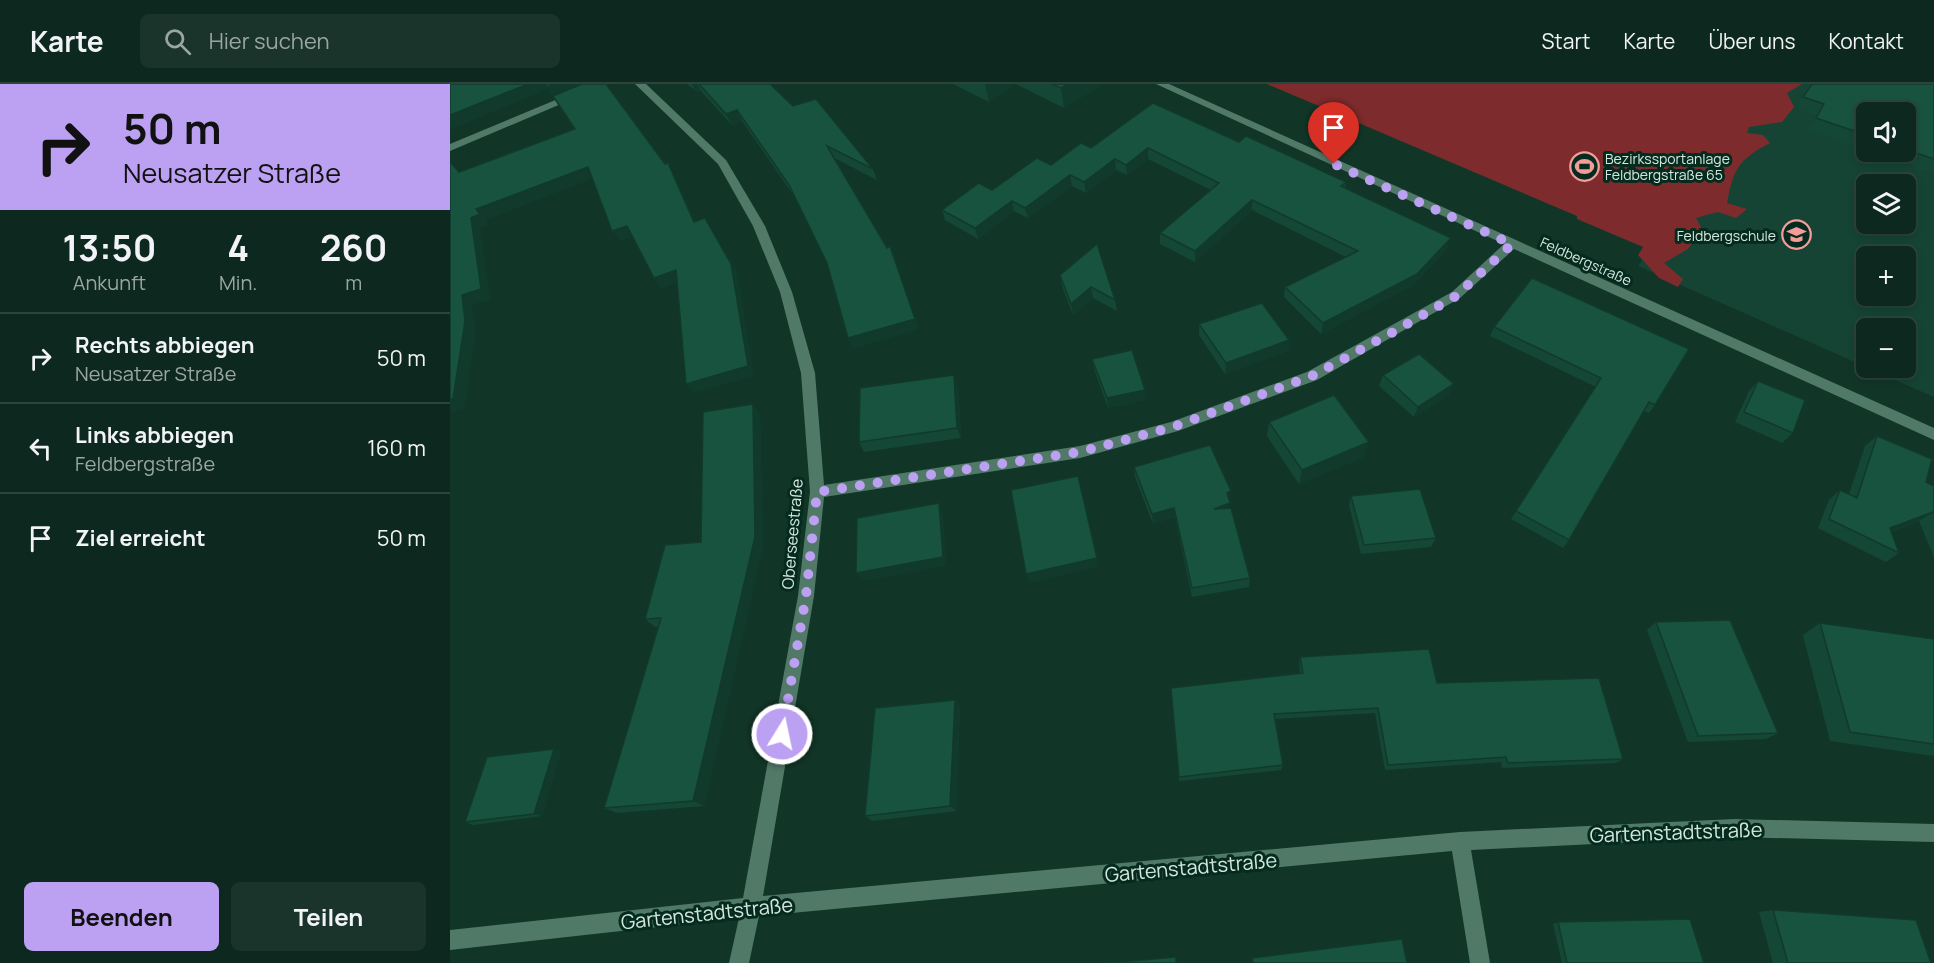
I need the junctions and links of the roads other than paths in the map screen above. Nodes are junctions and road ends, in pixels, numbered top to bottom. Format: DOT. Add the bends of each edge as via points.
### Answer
graph roads {
  1 [pos="603,84"];
  2 [pos="640,84"];
  3 [pos="1161,84"];
  4 [pos="450,148"];
  5 [pos="1512,244"];
  6 [pos="1934,434"];
  7 [pos="817,492"];
  8 [pos="1934,833"];
  9 [pos="1460,841"];
  10 [pos="751,907"];
  11 [pos="450,940"];
  12 [pos="739,963"];
  13 [pos="1480,963"];
  1 -- 4 [label="street"];
  2 -- 7 [label="street, Oberseestraße" via="722,162 759,226 786,292 808,373"];
  3 -- 5 [label="street, Feldbergstraße"];
  5 -- 6 [label="street, Feldbergstraße"];
  5 -- 7 [label="street" via="1456,296 1323,370 1173,427 1080,452"];
  7 -- 10 [label="street, Oberseestraße" via="806,596"];
  8 -- 9 [label="street, Gartenstadtstraße" via="1734,828"];
  9 -- 10 [label="street, Gartenstadtstraße"];
  9 -- 13 [label="street"];
  10 -- 11 [label="street, Gartenstadtstraße"];
  10 -- 12 [label="street, Oberseestraße"];
}
